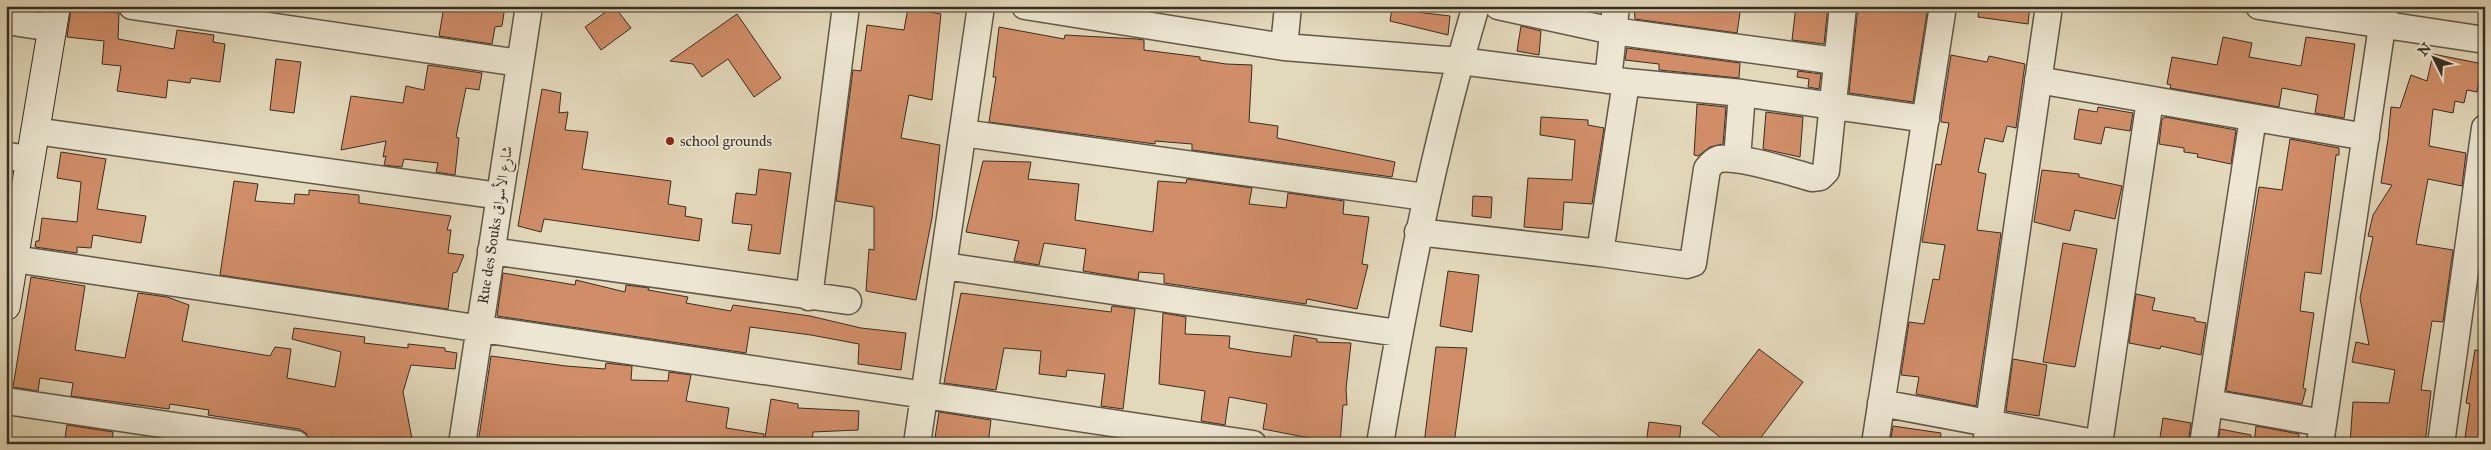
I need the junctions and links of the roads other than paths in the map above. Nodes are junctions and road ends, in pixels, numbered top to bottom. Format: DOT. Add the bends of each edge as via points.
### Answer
graph roads {
  1 [pos="132,6"];
  2 [pos="529,6"];
  3 [pos="846,6"];
  4 [pos="981,6"];
  5 [pos="1025,6"];
  6 [pos="1288,6"];
  7 [pos="1476,6"];
  8 [pos="1498,6"];
  9 [pos="1843,6"];
  10 [pos="1943,6"];
  11 [pos="2049,6"];
  12 [pos="2265,7"];
  13 [pos="1082,11"];
  14 [pos="2384,15"];
  15 [pos="54,17"];
  16 [pos="1615,19"];
  17 [pos="6,21"];
  18 [pos="2485,40"];
  19 [pos="1284,47"];
  20 [pos="1460,61"];
  21 [pos="1836,61"];
  22 [pos="520,63"];
  23 [pos="2038,80"];
  24 [pos="1617,81"];
  25 [pos="1742,93"];
  26 [pos="2150,100"];
  27 [pos="1832,105"];
  28 [pos="1926,118"];
  29 [pos="2253,118"];
  30 [pos="35,131"];
  31 [pos="963,133"];
  32 [pos="2484,134"];
  33 [pos="2366,137"];
  34 [pos="18,158"];
  35 [pos="1738,159"];
  36 [pos="500,196"];
  37 [pos="1425,197"];
  38 [pos="1418,232"];
  39 [pos="492,251"];
  40 [pos="1600,252"];
  41 [pos="14,259"];
  42 [pos="944,266"];
  43 [pos="809,297"];
  44 [pos="7,298"];
  45 [pos="848,302"];
  46 [pos="480,328"];
  47 [pos="1398,334"];
  48 [pos="925,394"];
  49 [pos="6,400"];
  50 [pos="1882,403"];
  51 [pos="2210,403"];
  52 [pos="1987,433"];
  53 [pos="2322,434"];
  54 [pos="296,444"];
  55 [pos="462,444"];
  56 [pos="917,444"];
  57 [pos="1253,444"];
  58 [pos="1380,444"];
  59 [pos="1875,444"];
  60 [pos="2099,444"];
  61 [pos="2203,444"];
  62 [pos="2441,444"];
  1 -- 22 [label="street"];
  2 -- 22 [label="street, Rue des Souks شارع الأسواق"];
  3 -- 43 [label="street"];
  4 -- 31 [label="street"];
  5 -- 13 [label="street"];
  6 -- 19 [label="street"];
  7 -- 20 [label="street"];
  8 -- 16 [label="street"];
  9 -- 21 [label="street"];
  10 -- 28 [label="street"];
  11 -- 23 [label="street"];
  12 -- 14 [label="street"];
  13 -- 19 [label="street"];
  14 -- 18 [label="street"];
  14 -- 33 [label="street"];
  15 -- 17 [label="street"];
  15 -- 30 [label="street"];
  16 -- 21 [label="street"];
  16 -- 24 [label="street"];
  19 -- 20 [label="street"];
  20 -- 24 [label="street"];
  20 -- 37 [label="street"];
  21 -- 27 [label="street"];
  22 -- 36 [label="street, Rue des Souks شارع الأسواق"];
  23 -- 26 [label="street"];
  23 -- 52 [label="street"];
  24 -- 25 [label="street"];
  24 -- 40 [label="street"];
  25 -- 27 [label="street"];
  25 -- 35 [label="street"];
  26 -- 29 [label="street"];
  26 -- 60 [label="street"];
  27 -- 28 [label="street"];
  27 -- 35 [label="street" via="1826,172 1820,177 1812,178"];
  28 -- 50 [label="street"];
  29 -- 33 [label="street"];
  29 -- 51 [label="street"];
  30 -- 34 [label="street"];
  30 -- 36 [label="street"];
  31 -- 37 [label="street"];
  31 -- 42 [label="street"];
  32 -- 62 [label="street"];
  33 -- 53 [label="street"];
  34 -- 41 [label="street"];
  35 -- 40 [label="street" via="1719,160 1707,169 1693,263 1687,265"];
  36 -- 39 [label="street, Rue des Souks شارع الأسواق"];
  37 -- 38 [label="street"];
  38 -- 40 [label="street"];
  38 -- 47 [label="street"];
  39 -- 43 [label="street"];
  39 -- 46 [label="street, Rue des Souks شارع الأسواق"];
  41 -- 44 [label="street"];
  41 -- 46 [label="street"];
  42 -- 47 [label="street"];
  42 -- 48 [label="street"];
  43 -- 45 [label="street"];
  46 -- 48 [label="street"];
  46 -- 55 [label="street, Rue des Souks شارع الأسواق"];
  47 -- 58 [label="street"];
  48 -- 56 [label="street"];
  48 -- 57 [label="street"];
  49 -- 54 [label="street"];
  50 -- 52 [label="street"];
  50 -- 59 [label="street"];
  51 -- 53 [label="street"];
  51 -- 61 [label="street"];
  52 -- 60 [label="street"];
}
